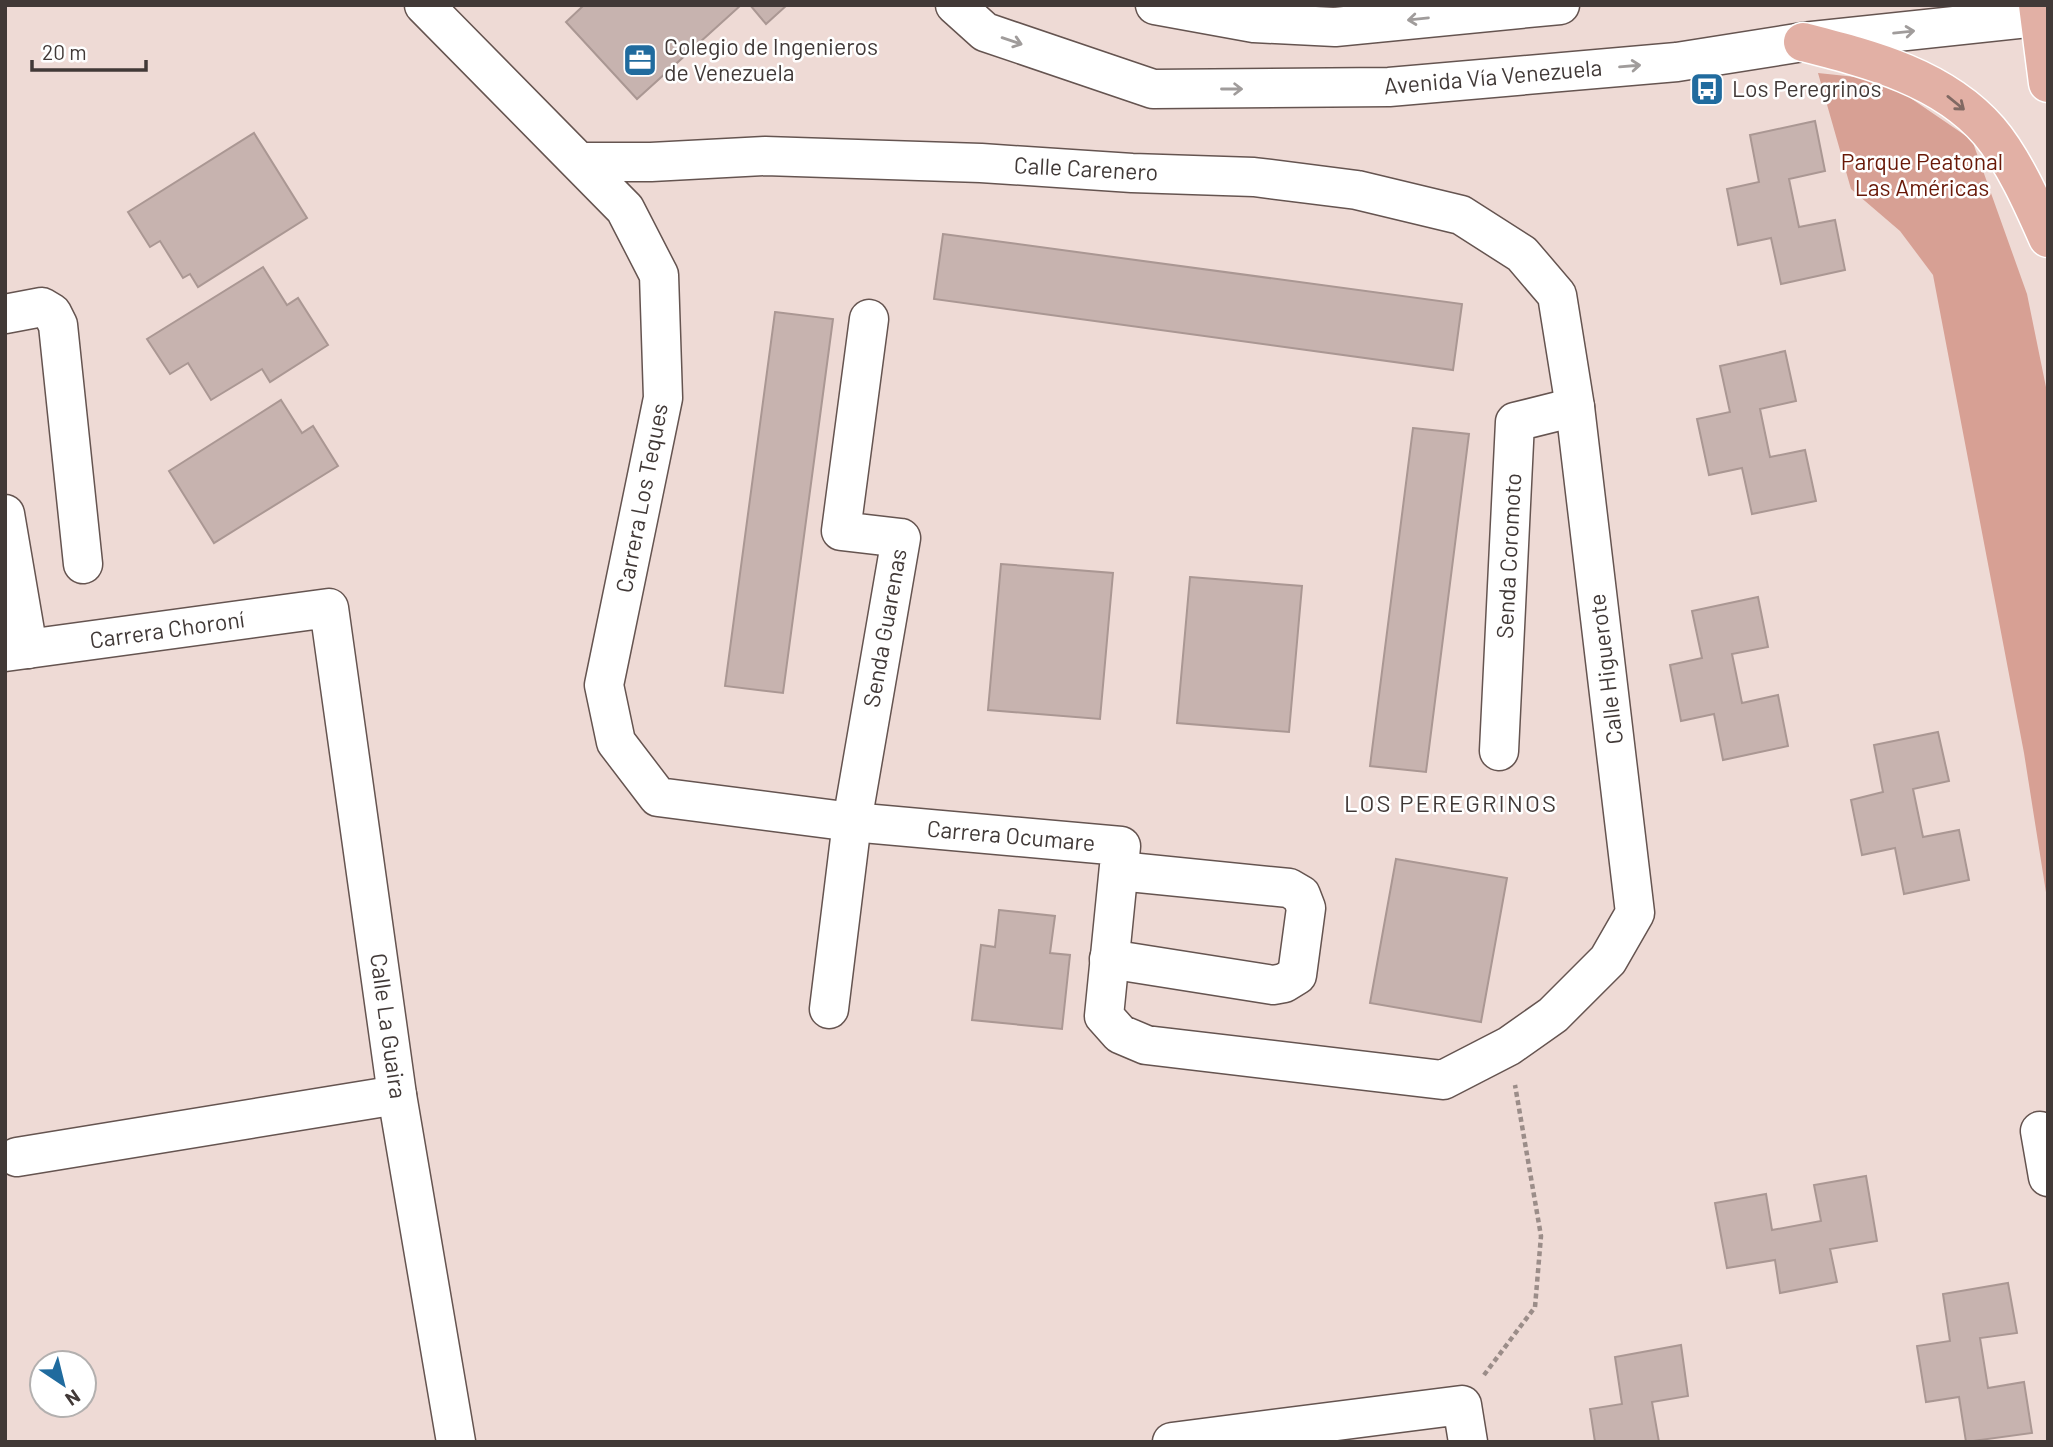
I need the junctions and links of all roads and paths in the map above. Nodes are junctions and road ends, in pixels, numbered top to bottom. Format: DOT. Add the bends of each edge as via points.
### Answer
graph roads {
  1 [pos="424,5"];
  2 [pos="955,5"];
  3 [pos="1155,5"];
  4 [pos="1560,5"];
  5 [pos="2042,13"];
  6 [pos="1803,42"];
  7 [pos="2048,83"];
  8 [pos="580,162"];
  9 [pos="2048,239"];
  10 [pos="1557,295"];
  11 [pos="5,314"];
  12 [pos="869,319"];
  13 [pos="1575,407"];
  14 [pos="5,514"];
  15 [pos="83,564"];
  16 [pos="329,608"];
  17 [pos="16,651"];
  18 [pos="616,742"];
  19 [pos="1499,751"];
  20 [pos="852,822"];
  21 [pos="1119,871"];
  22 [pos="1109,960"];
  23 [pos="830,1009"];
  24 [pos="1553,1015"];
  25 [pos="1509,1046"];
  26 [pos="397,1095"];
  27 [pos="2040,1130"];
  28 [pos="18,1157"];
  29 [pos="2048,1177"];
  30 [pos="1465,1424"];
  31 [pos="456,1442"];
  32 [pos="1172,1442"];
  1 -- 8 [label="street, Carrera Los Teques"];
  2 -- 6 [label="street, Avenida Vía Venezuela, one-way" via="985,32 1153,89 1389,87 1677,62"];
  4 -- 3 [label="street, one-way" via="1335,27 1254,23"];
  6 -- 5 [label="street, Avenida Vía Venezuela, one-way"];
  5 -- 7 [label="main road"];
  6 -- 9 [label="main road, one-way" via="1874,60 1951,97 1989,131 2020,179"];
  8 -- 10 [label="street, Calle Carenero" via="765,156 968,162 1254,177 1357,190 1461,215 1522,254"];
  8 -- 18 [label="street, Carrera Los Teques" via="625,209 659,275 663,398 604,685"];
  10 -- 13 [label="street, Calle Higuerote"];
  11 -- 15 [label="street" via="42,307 58,325"];
  12 -- 20 [label="street, Senda Guarenas" via="841,531 901,538"];
  13 -- 19 [label="street, Senda Coromoto" via="1515,422"];
  13 -- 24 [label="street, Calle Higuerote" via="1635,913 1608,960"];
  14 -- 17 [label="street"];
  16 -- 17 [label="street, Carrera Choroní"];
  16 -- 26 [label="street, Calle La Guaira"];
  18 -- 20 [label="street, Carrera Ocumare" via="658,797"];
  20 -- 21 [label="street, Carrera Ocumare" via="1121,846"];
  20 -- 23 [label="street"];
  21 -- 22 [label="street, Carrera Ocumare"];
  21 -- 22 [label="street" via="1289,888 1301,895 1306,908 1297,975 1284,983"];
  22 -- 25 [label="street, Carrera Ocumare" via="1104,1016 1120,1034 1146,1045 1443,1080"];
  24 -- 25 [label="street, Carrera Ocumare"];
  25 -- 30 [label="path" via="1541,1236 1535,1307"];
  26 -- 28 [label="street"];
  26 -- 31 [label="street, Calle La Guaira"];
  27 -- 29 [label="street"];
  30 -- 32 [label="street"];
}
